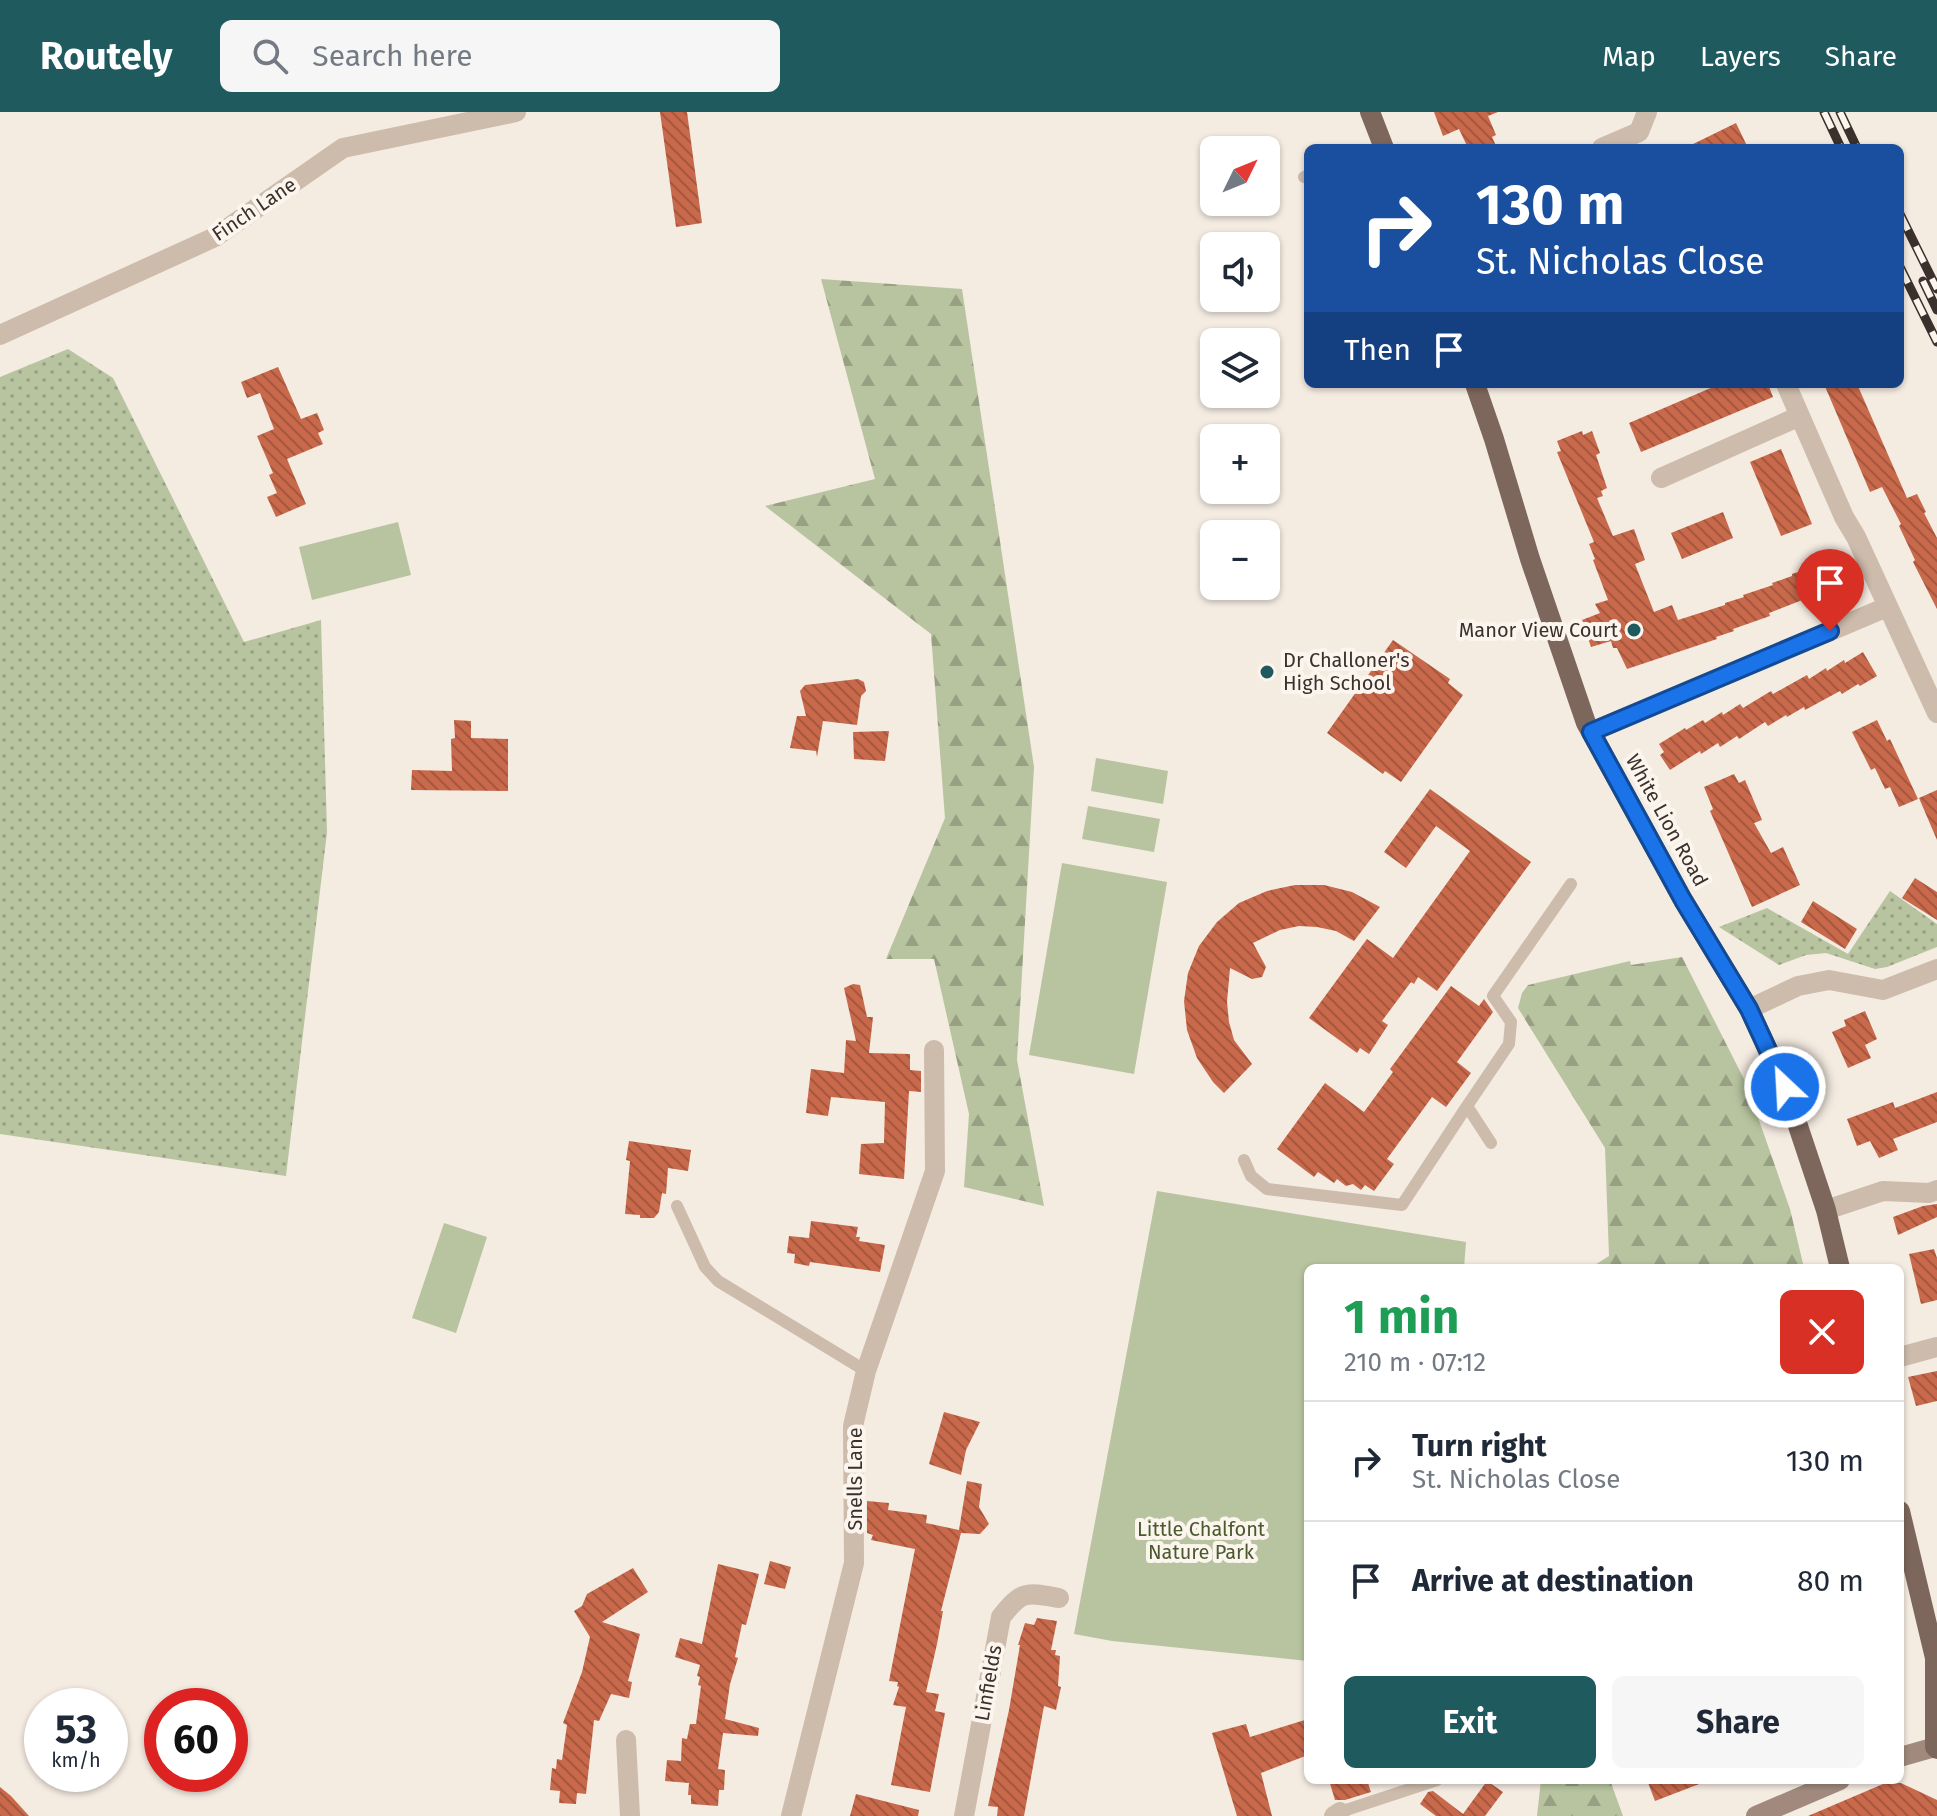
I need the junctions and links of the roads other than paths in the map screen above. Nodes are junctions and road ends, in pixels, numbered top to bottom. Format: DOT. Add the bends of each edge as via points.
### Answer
graph roads {
  1 [pos="516,112"];
  2 [pos="1370,112"];
  3 [pos="1647,112"];
  4 [pos="1382,144"];
  5 [pos="1611,144"];
  6 [pos="0,335"];
  7 [pos="1476,388"];
  8 [pos="1788,388"];
  9 [pos="1800,416"];
  10 [pos="1661,478"];
  11 [pos="1887,607"];
  12 [pos="1937,713"];
  13 [pos="1591,732"];
  14 [pos="1571,884"];
  15 [pos="1937,969"];
  16 [pos="1749,1009"];
  17 [pos="934,1050"];
  18 [pos="1467,1106"];
  19 [pos="1491,1143"];
  20 [pos="1244,1160"];
  21 [pos="1937,1190"];
  22 [pos="677,1206"];
  23 [pos="1826,1210"];
  24 [pos="1839,1264"];
  25 [pos="1937,1347"];
  26 [pos="1904,1356"];
  27 [pos="866,1371"];
  28 [pos="1904,1527"];
  29 [pos="1059,1598"];
  30 [pos="1936,1658"];
  31 [pos="626,1740"];
  32 [pos="1936,1748"];
  33 [pos="1904,1756"];
  34 [pos="1416,1784"];
  35 [pos="1814,1785"];
  36 [pos="1337,1814"];
  37 [pos="630,1816"];
  38 [pos="791,1816"];
  39 [pos="964,1816"];
  40 [pos="1756,1816"];
  1 -- 6 [label="street, Finch Lane" via="343,148 215,237"];
  2 -- 4 [label="main road"];
  3 -- 5 [label="street" via="1639,132"];
  7 -- 13 [label="main road, White Lion Road"];
  8 -- 9 [label="street"];
  9 -- 10 [label="street"];
  9 -- 11 [label="street"];
  11 -- 12 [label="street"];
  11 -- 13 [label="street"];
  13 -- 16 [label="main road, White Lion Road"];
  14 -- 18 [label="lane" via="1493,996 1511,1022 1509,1044"];
  15 -- 16 [label="street" via="1883,990 1829,980 1798,986"];
  16 -- 23 [label="main road, White Lion Road" via="1785,1087"];
  17 -- 27 [label="street, Snells Lane" via="935,1171"];
  18 -- 19 [label="lane"];
  18 -- 20 [label="lane" via="1402,1205 1267,1189 1251,1176"];
  21 -- 23 [label="street" via="1883,1191"];
  22 -- 27 [label="lane" via="705,1267 718,1281"];
  23 -- 24 [label="main road, White Lion Road"];
  25 -- 26 [label="street"];
  27 -- 38 [label="street, Snells Lane" via="853,1426 854,1563"];
  28 -- 30 [label="main road"];
  29 -- 39 [label="street, Linfields" via="1030,1592 1014,1600 1001,1617"];
  30 -- 32 [label="main road"];
  31 -- 37 [label="street"];
  32 -- 33 [label="main road"];
  34 -- 36 [label="lane"];
  35 -- 40 [label="main road"];
}
